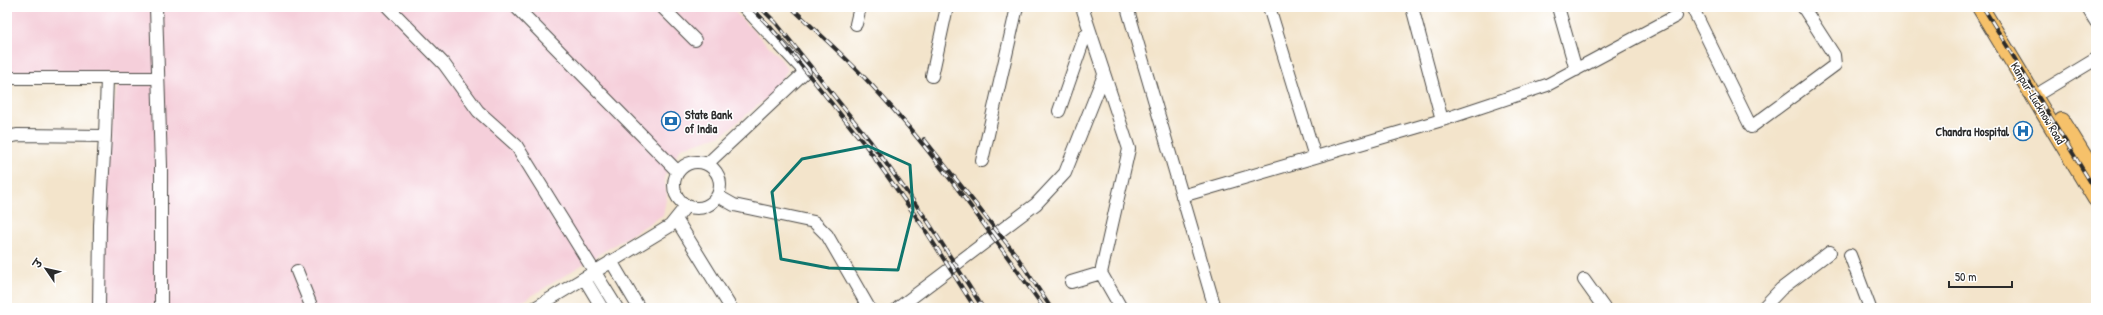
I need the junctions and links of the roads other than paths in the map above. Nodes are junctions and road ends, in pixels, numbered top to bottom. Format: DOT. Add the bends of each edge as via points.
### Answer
graph roads {
  1 [pos="156,7"];
  2 [pos="388,7"];
  3 [pos="516,7"];
  4 [pos="662,7"];
  5 [pos="744,7"];
  6 [pos="860,7"];
  7 [pos="947,7"];
  8 [pos="1017,7"];
  9 [pos="1082,7"];
  10 [pos="1127,7"];
  11 [pos="1269,7"];
  12 [pos="1412,7"];
  13 [pos="1558,7"];
  14 [pos="1692,7"];
  15 [pos="1803,7"];
  16 [pos="1980,7"];
  17 [pos="1991,7"];
  18 [pos="2087,7"];
  19 [pos="1676,16"];
  20 [pos="2096,22"];
  21 [pos="856,24"];
  22 [pos="1090,32"];
  23 [pos="695,40"];
  24 [pos="2096,60"];
  25 [pos="1576,70"];
  26 [pos="1104,75"];
  27 [pos="932,76"];
  28 [pos="7,78"];
  29 [pos="107,78"];
  30 [pos="158,78"];
  31 [pos="2043,91"];
  32 [pos="1059,111"];
  33 [pos="1442,120"];
  34 [pos="105,136"];
  35 [pos="7,137"];
  36 [pos="1315,158"];
  37 [pos="982,161"];
  38 [pos="707,164"];
  39 [pos="678,172"];
  40 [pos="2096,176"];
  41 [pos="718,196"];
  42 [pos="1182,196"];
  43 [pos="2096,199"];
  44 [pos="686,206"];
  45 [pos="676,219"];
  46 [pos="1830,252"];
  47 [pos="1850,254"];
  48 [pos="611,261"];
  49 [pos="297,271"];
  50 [pos="1100,273"];
  51 [pos="590,275"];
  52 [pos="1584,280"];
  53 [pos="1071,282"];
  54 [pos="99,308"];
  55 [pos="162,308"];
  56 [pos="312,308"];
  57 [pos="534,308"];
  58 [pos="602,308"];
  59 [pos="617,308"];
  60 [pos="639,308"];
  61 [pos="731,308"];
  62 [pos="869,308"];
  63 [pos="898,308"];
  64 [pos="1121,308"];
  65 [pos="1216,308"];
  66 [pos="1604,308"];
  67 [pos="1763,308"];
  68 [pos="1870,308"];
  1 -- 30 [label="street"];
  2 -- 51 [label="street" via="444,64 478,110 516,145"];
  3 -- 39 [label="street"];
  4 -- 23 [label="street"];
  5 -- 38 [label="street" via="804,72"];
  6 -- 21 [label="street"];
  7 -- 27 [label="street"];
  8 -- 37 [label="street"];
  9 -- 22 [label="street"];
  10 -- 42 [label="street"];
  11 -- 36 [label="street"];
  12 -- 33 [label="street"];
  13 -- 25 [label="street"];
  14 -- 15 [label="street" via="1751,126 1835,65 1834,55"];
  16 -- 43 [label="main road, Kanpur-Lucknow Road"];
  17 -- 31 [label="main road, Kanpur-Lucknow Road"];
  18 -- 20 [label="street"];
  19 -- 25 [label="street"];
  22 -- 26 [label="street"];
  22 -- 32 [label="street" via="1085,36"];
  24 -- 31 [label="street"];
  25 -- 33 [label="street" via="1547,85"];
  26 -- 50 [label="street" via="1129,149"];
  26 -- 63 [label="street" via="1065,173 1036,204"];
  28 -- 29 [label="street"];
  29 -- 30 [label="street"];
  29 -- 34 [label="street"];
  30 -- 55 [label="street"];
  31 -- 40 [label="main road, Kanpur-Lucknow Road"];
  33 -- 36 [label="street"];
  34 -- 35 [label="street"];
  34 -- 54 [label="street"];
  36 -- 42 [label="street"];
  38 -- 39 [label="street" via="689,163 682,166"];
  38 -- 41 [label="street" via="719,177"];
  39 -- 44 [label="street" via="673,183 674,193"];
  41 -- 44 [label="street" via="704,208"];
  41 -- 62 [label="street" via="734,205 814,222 826,235"];
  42 -- 65 [label="street"];
  44 -- 45 [label="street"];
  45 -- 48 [label="street" via="670,226"];
  45 -- 61 [label="street"];
  46 -- 67 [label="street" via="1781,289"];
  47 -- 68 [label="street"];
  48 -- 51 [label="street"];
  48 -- 60 [label="street"];
  49 -- 56 [label="street"];
  50 -- 53 [label="street"];
  50 -- 64 [label="street"];
  51 -- 57 [label="street"];
  51 -- 58 [label="street"];
  51 -- 59 [label="street"];
  52 -- 66 [label="street"];
}
